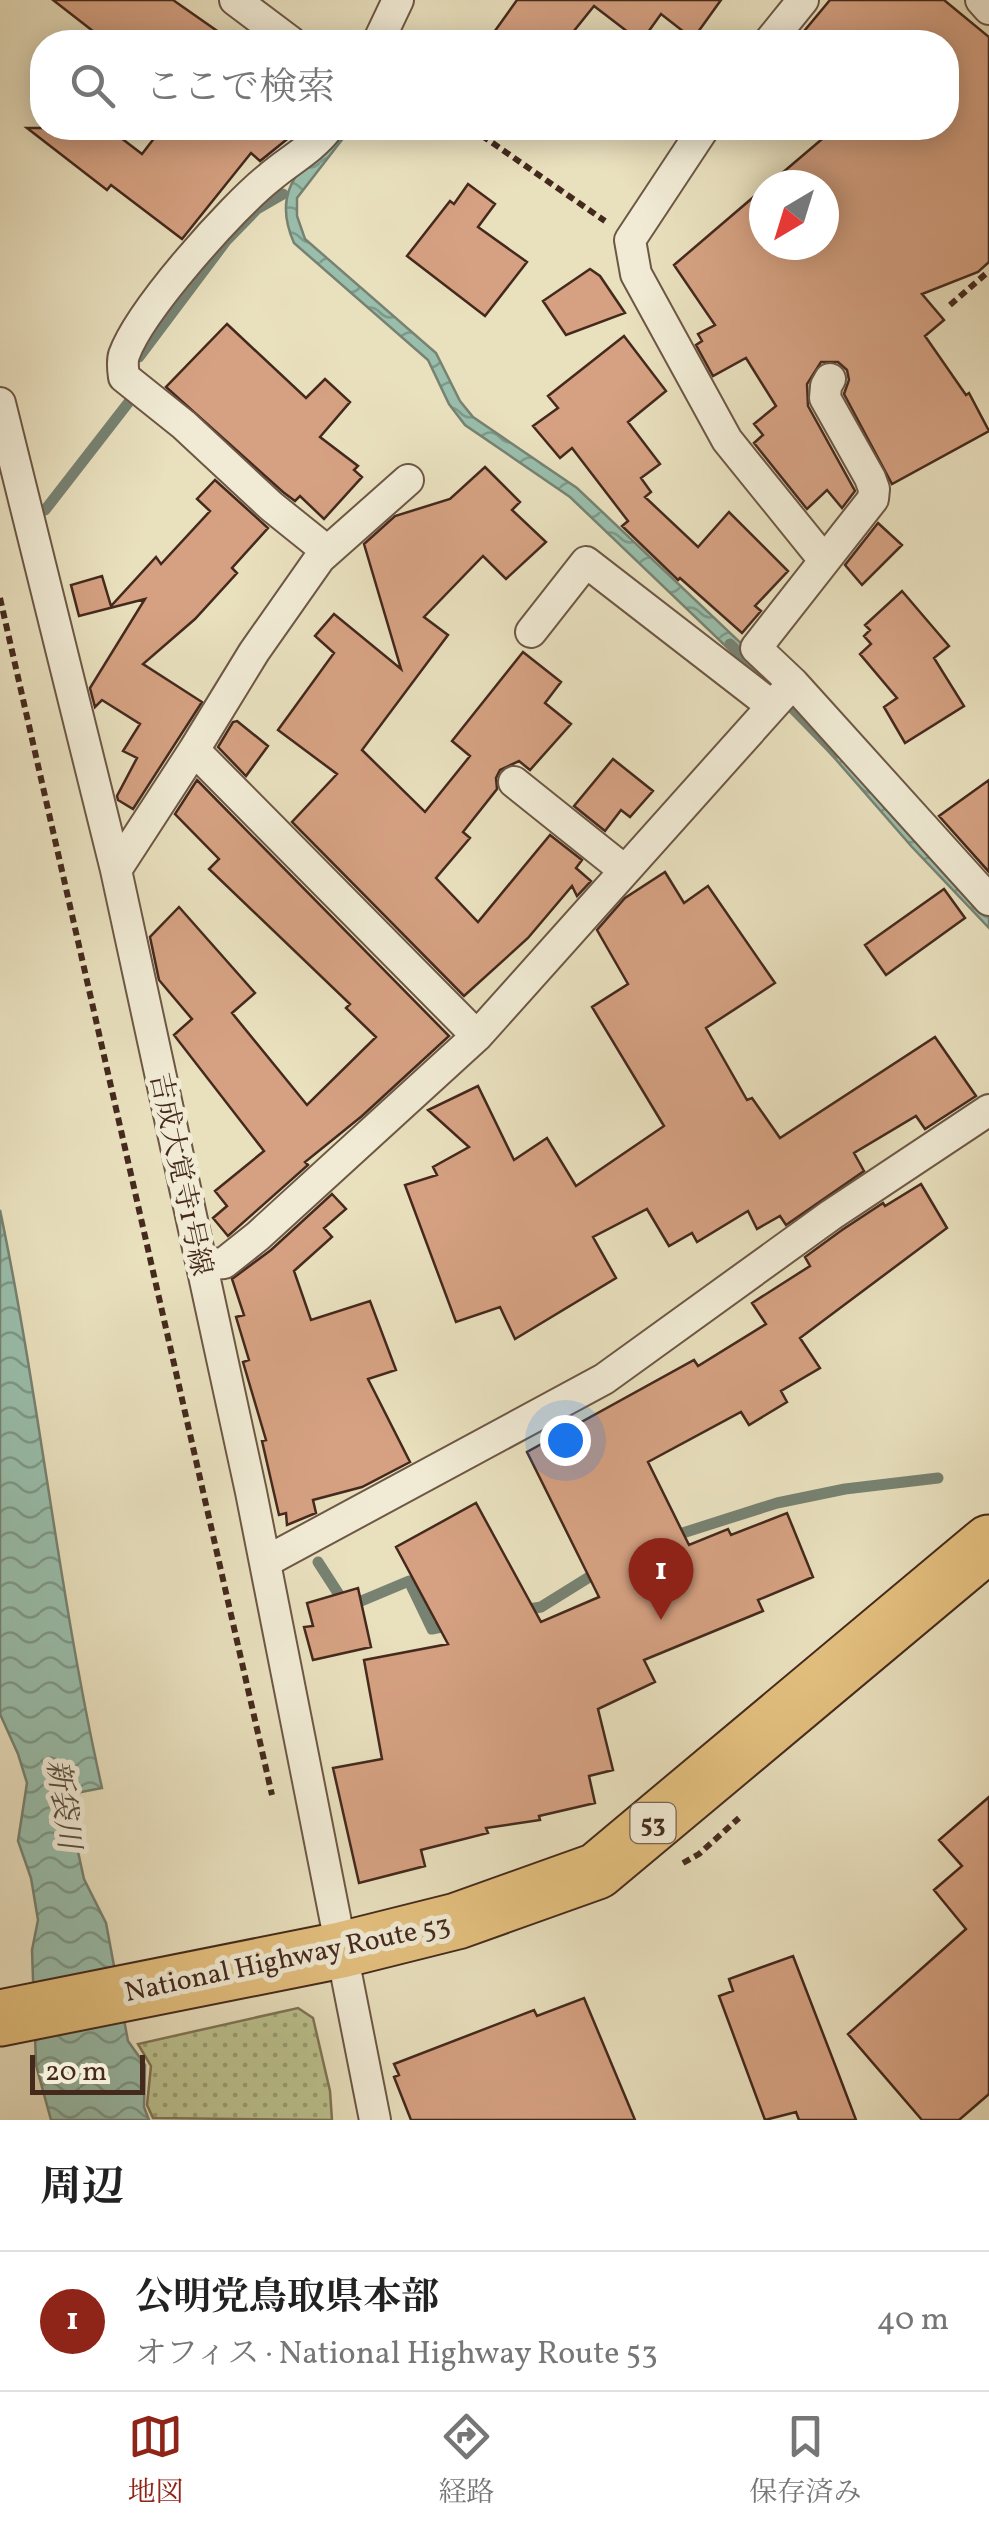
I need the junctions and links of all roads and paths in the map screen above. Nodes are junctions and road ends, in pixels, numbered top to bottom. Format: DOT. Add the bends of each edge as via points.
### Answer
graph roads {
  1 [pos="235,0"];
  2 [pos="398,0"];
  3 [pos="803,0"];
  4 [pos="980,0"];
  5 [pos="989,9"];
  6 [pos="275,30"];
  7 [pos="384,30"];
  8 [pos="779,30"];
  9 [pos="316,140"];
  10 [pos="489,140"];
  11 [pos="696,140"];
  12 [pos="630,240"];
  13 [pos="989,272"];
  14 [pos="950,304"];
  15 [pos="830,379"];
  16 [pos="0,404"];
  17 [pos="408,480"];
  18 [pos="327,551"];
  19 [pos="824,560"];
  20 [pos="0,598"];
  21 [pos="531,632"];
  22 [pos="793,684"];
  23 [pos="772,706"];
  24 [pos="194,750"];
  25 [pos="514,782"];
  26 [pos="116,870"];
  27 [pos="624,870"];
  28 [pos="989,900"];
  29 [pos="476,1036"];
  30 [pos="989,1110"];
  31 [pos="202,1265"];
  32 [pos="989,1543"];
  33 [pos="265,1562"];
  34 [pos="272,1796"];
  35 [pos="341,1950"];
  36 [pos="0,2018"];
  37 [pos="375,2120"];
  1 -- 6 [label="street"];
  2 -- 7 [label="street"];
  3 -- 8 [label="street"];
  4 -- 5 [label="street"];
  9 -- 18 [label="street" via="270,176 192,258 123,358 124,377 136,391"];
  10 -- 12 [label="path"];
  11 -- 12 [label="street"];
  12 -- 19 [label="street" via="636,274 726,440"];
  13 -- 14 [label="path"];
  15 -- 19 [label="street" via="825,398 874,489 867,509"];
  16 -- 26 [label="street, 吉成大覚寺1号線"];
  17 -- 18 [label="street"];
  18 -- 24 [label="street"];
  19 -- 22 [label="street" via="756,648"];
  20 -- 34 [label="path"];
  21 -- 23 [label="street" via="586,562"];
  22 -- 23 [label="street"];
  22 -- 28 [label="street"];
  23 -- 27 [label="street"];
  24 -- 26 [label="street"];
  24 -- 29 [label="street"];
  25 -- 27 [label="street"];
  26 -- 31 [label="street, 吉成大覚寺1号線"];
  27 -- 29 [label="street"];
  29 -- 31 [label="street" via="258,1236 224,1263"];
  30 -- 33 [label="street" via="604,1380"];
  31 -- 33 [label="street, 吉成大覚寺1号線"];
  32 -- 35 [label="highway, National Highway Route 53 / 53" via="597,1870 457,1921"];
  33 -- 35 [label="street, 吉成大覚寺1号線"];
  35 -- 36 [label="highway, National Highway Route 53 / 53"];
  35 -- 37 [label="street, 吉成大覚寺1号線"];
}
